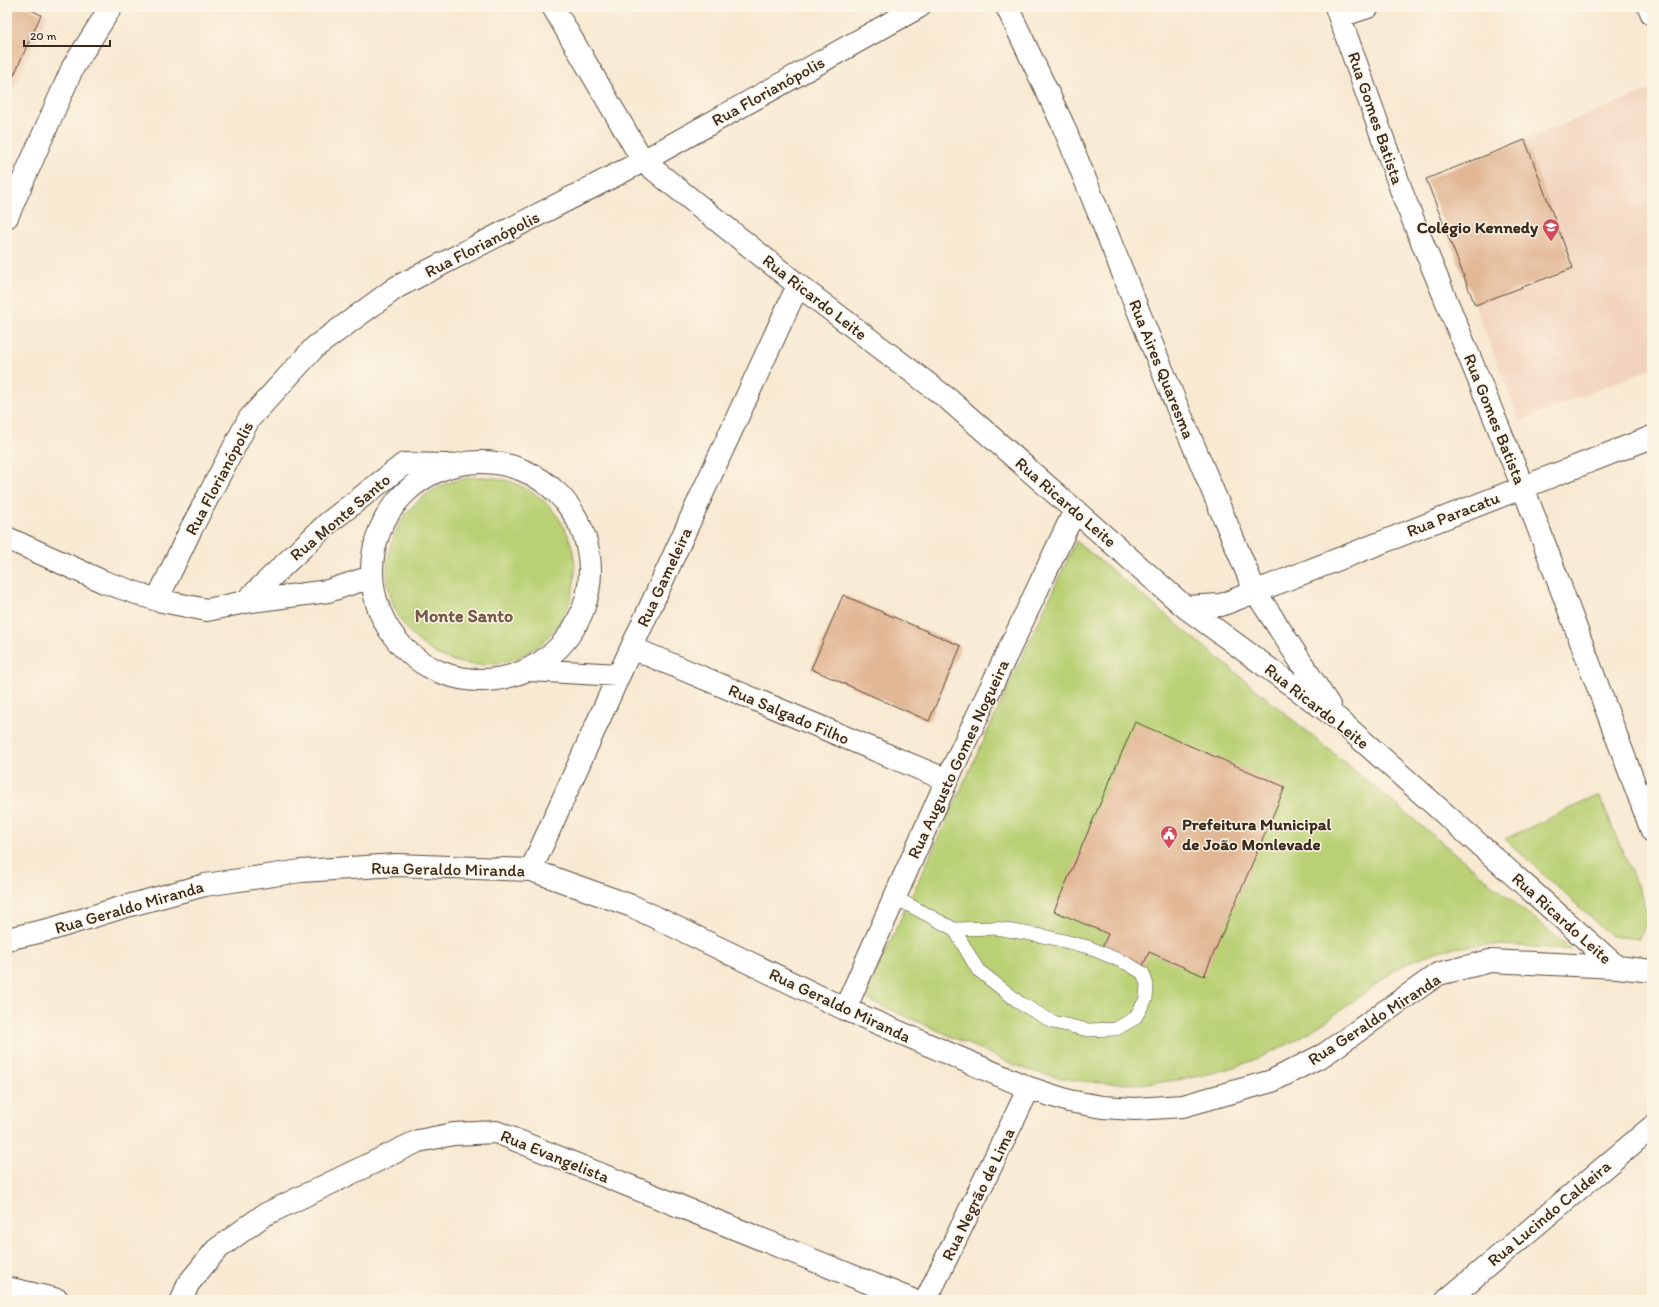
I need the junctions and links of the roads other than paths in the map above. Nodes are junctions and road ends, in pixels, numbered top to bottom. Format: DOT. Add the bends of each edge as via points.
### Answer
graph roads {
  1 [pos="111,7"];
  2 [pos="553,7"];
  3 [pos="919,7"];
  4 [pos="1007,7"];
  5 [pos="1368,7"];
  6 [pos="1650,7"];
  7 [pos="1338,12"];
  8 [pos="1652,14"];
  9 [pos="644,161"];
  10 [pos="7,217"];
  11 [pos="798,285"];
  12 [pos="1652,437"];
  13 [pos="449,466"];
  14 [pos="1523,487"];
  15 [pos="1075,510"];
  16 [pos="7,538"];
  17 [pos="371,577"];
  18 [pos="1255,591"];
  19 [pos="157,600"];
  20 [pos="245,602"];
  21 [pos="1185,607"];
  22 [pos="632,648"];
  23 [pos="529,670"];
  24 [pos="619,675"];
  25 [pos="1338,719"];
  26 [pos="947,780"];
  27 [pos="1652,832"];
  28 [pos="531,870"];
  29 [pos="894,897"];
  30 [pos="954,930"];
  31 [pos="7,939"];
  32 [pos="1617,967"];
  33 [pos="1652,971"];
  34 [pos="845,1009"];
  35 [pos="1029,1088"];
  36 [pos="1652,1127"];
  37 [pos="7,1288"];
  38 [pos="58,1300"];
  39 [pos="182,1300"];
  40 [pos="912,1300"];
  41 [pos="926,1300"];
  42 [pos="1447,1300"];
  1 -- 10 [label="street" via="73,67"];
  2 -- 9 [label="street, Rua Ricardo Leite"];
  3 -- 9 [label="street, Rua Florianópolis"];
  4 -- 18 [label="street, Rua Aires Quaresma" via="1064,125 1176,404"];
  5 -- 7 [label="street"];
  6 -- 8 [label="street"];
  7 -- 14 [label="street, Rua Gomes Batista" via="1404,198"];
  9 -- 11 [label="street, Rua Ricardo Leite"];
  9 -- 19 [label="street, Rua Florianópolis" via="397,287 315,347 249,419"];
  11 -- 15 [label="street, Rua Ricardo Leite" via="948,399"];
  11 -- 22 [label="street, Rua Gameleira"];
  12 -- 14 [label="street, Rua Paracatu"];
  13 -- 17 [label="street" via="416,482 391,508 375,541"];
  13 -- 20 [label="street, Rua Monte Santo" via="404,464 328,523"];
  13 -- 23 [label="street" via="485,461 520,468 551,486 575,514 588,548 590,584 580,619 558,648"];
  14 -- 18 [label="street, Rua Paracatu"];
  14 -- 27 [label="street, Rua Gomes Batista"];
  15 -- 21 [label="street, Rua Ricardo Leite"];
  15 -- 26 [label="street, Rua Augusto Gomes Nogueira"];
  16 -- 19 [label="street" via="104,582"];
  17 -- 20 [label="street" via="328,591"];
  17 -- 23 [label="street" via="379,612 397,643 425,666 466,680 494,680"];
  18 -- 21 [label="street, Rua Paracatu" via="1221,605"];
  18 -- 25 [label="street, Rua Aires Quaresma"];
  19 -- 20 [label="street" via="207,610"];
  21 -- 25 [label="street, Rua Ricardo Leite"];
  22 -- 24 [label="street, Rua Gameleira"];
  22 -- 26 [label="street, Rua Salgado Filho"];
  23 -- 24 [label="street"];
  24 -- 28 [label="street, Rua Gameleira"];
  25 -- 32 [label="street, Rua Ricardo Leite"];
  26 -- 29 [label="street, Rua Augusto Gomes Nogueira"];
  28 -- 31 [label="street, Rua Geraldo Miranda" via="397,865 301,870 205,885 52,929"];
  28 -- 34 [label="street, Rua Geraldo Miranda" via="632,906"];
  29 -- 30 [label="lane"];
  29 -- 34 [label="street, Rua Augusto Gomes Nogueira"];
  30 -- 30 [label="lane" via="978,970 1020,1003 1054,1022 1088,1030 1116,1029 1135,1018 1146,999 1147,985 1143,973 1088,947 995,928"];
  32 -- 33 [label="street, Rua Geraldo Miranda"];
  32 -- 35 [label="street, Rua Geraldo Miranda" via="1490,961 1438,974 1325,1054 1272,1081 1183,1106 1135,1109 1102,1107 1069,1101"];
  34 -- 35 [label="street, Rua Geraldo Miranda"];
  35 -- 41 [label="street, Rua Negrão de Lima"];
  36 -- 42 [label="street, Rua Lucindo Caldeira"];
  37 -- 38 [label="street"];
  39 -- 40 [label="street, Rua Evangelista" via="188,1284 216,1250 264,1215 418,1141 454,1134 496,1132"];
}
